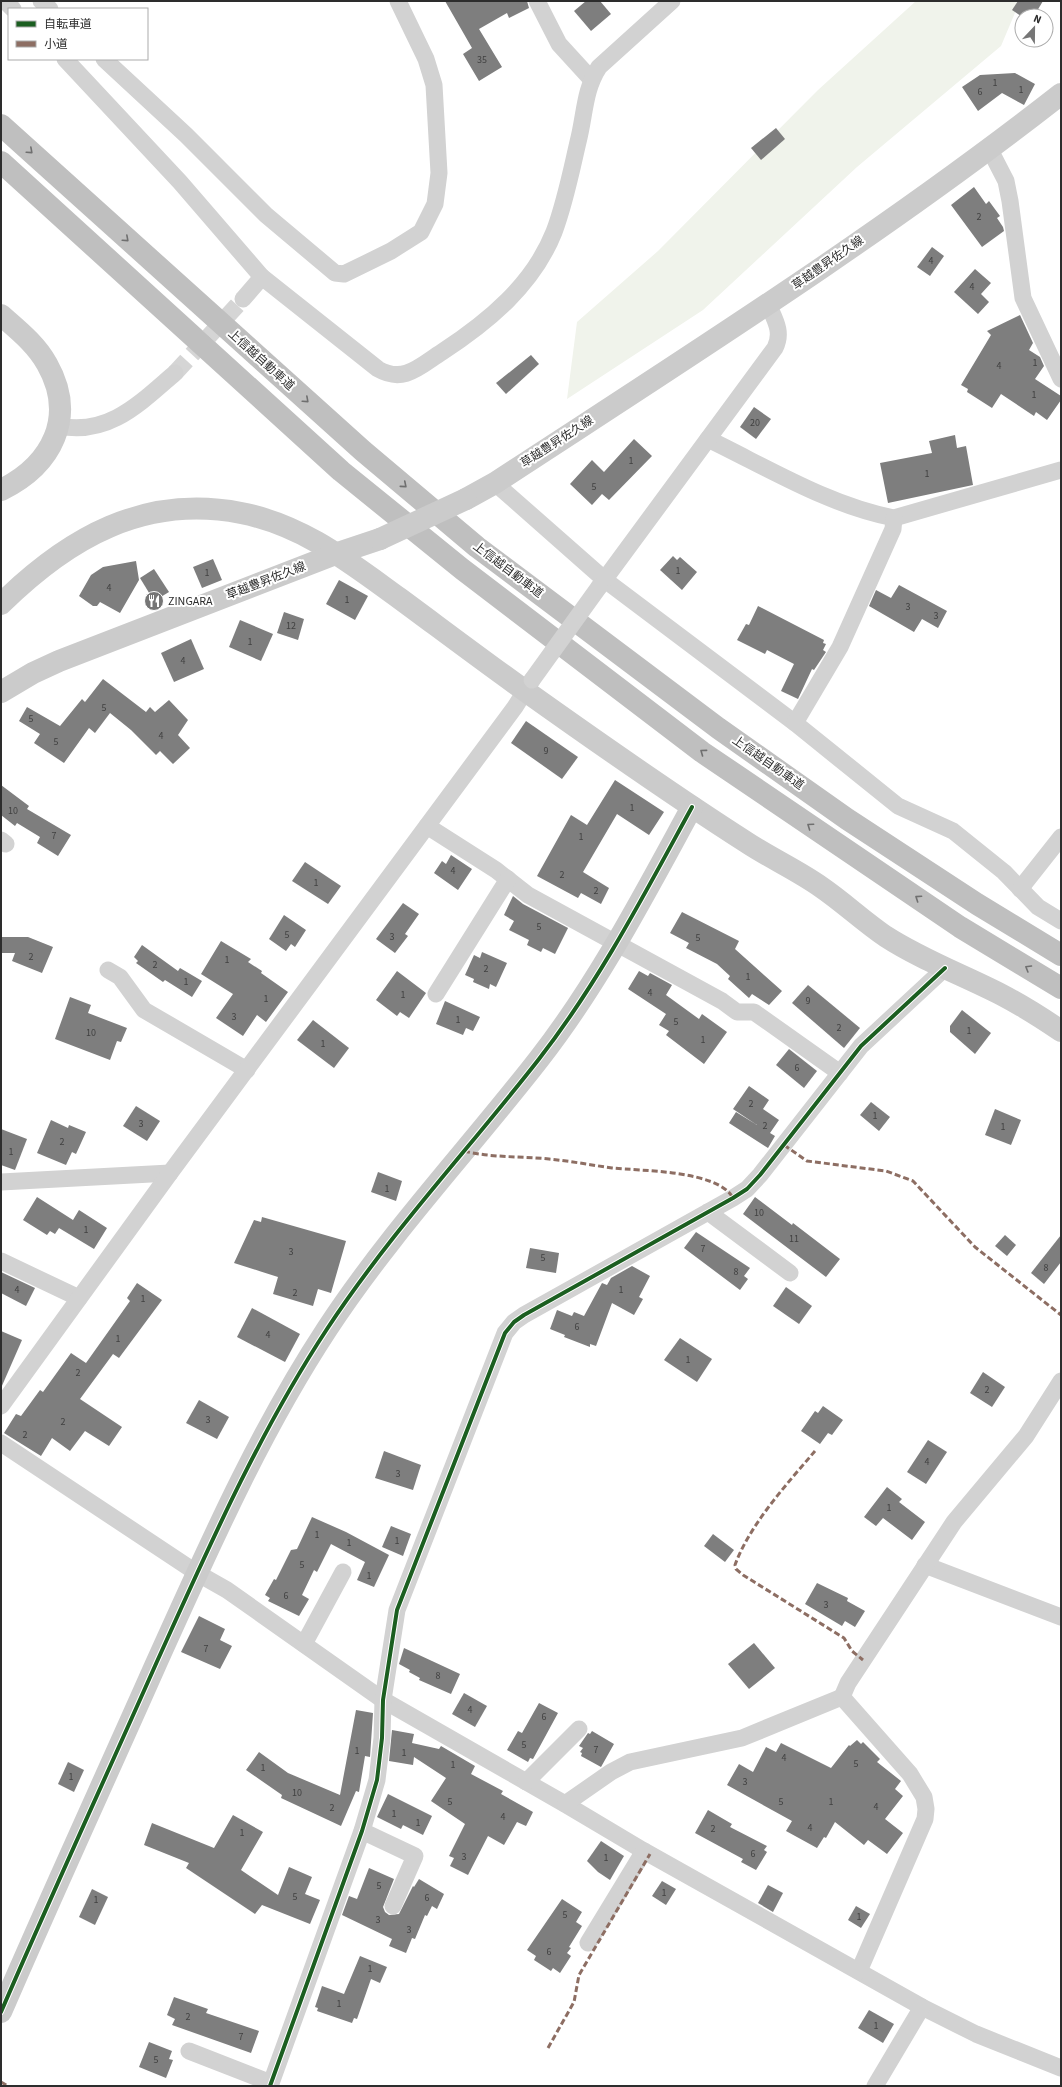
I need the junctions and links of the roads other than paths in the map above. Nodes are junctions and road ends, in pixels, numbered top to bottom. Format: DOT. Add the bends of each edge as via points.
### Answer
graph roads {
  1 [pos="41,1"];
  2 [pos="398,1"];
  3 [pos="537,1"];
  4 [pos="672,1"];
  5 [pos="49,8"];
  6 [pos="65,60"];
  7 [pos="105,60"];
  8 [pos="591,79"];
  9 [pos="1061,94"];
  10 [pos="1,125"];
  11 [pos="990,150"];
  12 [pos="1,162"];
  13 [pos="262,278"];
  14 [pos="243,298"];
  15 [pos="768,304"];
  16 [pos="1,315"];
  17 [pos="175,372"];
  18 [pos="1061,379"];
  19 [pos="59,426"];
  20 [pos="708,439"];
  21 [pos="1061,470"];
  22 [pos="495,483"];
  23 [pos="1,490"];
  24 [pos="894,518"];
  25 [pos="338,553"];
  26 [pos="602,584"];
  27 [pos="1,604"];
  28 [pos="528,685"];
  29 [pos="1,692"];
  30 [pos="795,723"];
  31 [pos="692,807"];
  32 [pos="427,826"];
  33 [pos="1061,838"];
  34 [pos="508,879"];
  35 [pos="1020,889"];
  36 [pos="1061,920"];
  37 [pos="617,942"];
  38 [pos="1061,955"];
  39 [pos="945,968"];
  40 [pos="108,970"];
  41 [pos="1061,988"];
  42 [pos="436,994"];
  43 [pos="1061,1031"];
  44 [pos="247,1070"];
  45 [pos="840,1073"];
  46 [pos="170,1174"];
  47 [pos="1,1182"];
  48 [pos="708,1212"];
  49 [pos="1,1261"];
  50 [pos="790,1273"];
  51 [pos="79,1298"];
  52 [pos="1061,1381"];
  53 [pos="1,1406"];
  54 [pos="1,1443"];
  55 [pos="925,1565"];
  56 [pos="197,1572"];
  57 [pos="343,1572"];
  58 [pos="1061,1617"];
  59 [pos="304,1644"];
  60 [pos="842,1697"];
  61 [pos="383,1700"];
  62 [pos="579,1729"];
  63 [pos="526,1782"];
  64 [pos="565,1804"];
  65 [pos="362,1831"];
  66 [pos="644,1851"];
  67 [pos="393,1906"];
  68 [pos="588,1943"];
  69 [pos="859,1970"];
  70 [pos="922,2007"];
  71 [pos="1,2012"];
  72 [pos="189,2051"];
  73 [pos="1061,2068"];
  74 [pos="271,2085"];
  75 [pos="875,2086"];
  1 -- 5 [label="street"];
  2 -- 7 [label="street" via="426,59 434,84 439,173 435,204 421,232 392,251 344,274 335,273 266,215 186,135"];
  3 -- 8 [label="street" via="559,44"];
  4 -- 8 [label="street" via="599,67"];
  6 -- 13 [label="street" via="180,182"];
  8 -- 13 [label="street" via="584,103 582,128 563,203 553,234 542,254 526,280 506,303 470,334 412,371 399,376 389,375 378,369"];
  9 -- 11 [label="street, 草越豊昇佐久線"];
  10 -- 38 [label="highway, 上信越自動車道, one-way" via="364,451 477,547 718,728 847,819 977,904"];
  11 -- 15 [label="street, 草越豊昇佐久線"];
  11 -- 18 [label="street" via="1006,181 1023,298"];
  41 -- 12 [label="highway, one-way" via="960,927 702,752 462,569 341,471"];
  13 -- 14 [label="street"];
  15 -- 20 [label="street" via="779,330 778,340 765,362"];
  15 -- 22 [label="street, 草越豊昇佐久線"];
  16 -- 19 [label="street" via="35,347 47,363 60,397"];
  17 -- 19 [label="street" via="129,412 91,428 74,429"];
  19 -- 23 [label="street" via="40,462 17,482"];
  20 -- 24 [label="street" via="842,504"];
  20 -- 26 [label="street"];
  21 -- 24 [label="street"];
  22 -- 25 [label="street, 草越豊昇佐久線, bridge" via="380,540"];
  22 -- 26 [label="street"];
  24 -- 30 [label="street" via="893,529 840,647"];
  25 -- 27 [label="street" via="310,537 262,518 216,509 168,510 121,522 75,544 52,558"];
  25 -- 28 [label="street"];
  25 -- 29 [label="street, 草越豊昇佐久線" via="59,661 32,673"];
  26 -- 28 [label="street, bridge"];
  26 -- 30 [label="street"];
  28 -- 31 [label="street"];
  28 -- 32 [label="street" via="515,707"];
  30 -- 35 [label="street" via="898,806 953,831 1004,872"];
  31 -- 37 [label="street"];
  31 -- 39 [label="street" via="754,848 823,888 884,935"];
  32 -- 34 [label="street"];
  32 -- 44 [label="street"];
  33 -- 35 [label="street"];
  34 -- 37 [label="street" via="528,895"];
  34 -- 42 [label="street"];
  35 -- 36 [label="street" via="1038,907"];
  37 -- 45 [label="street" via="737,1012 754,1012"];
  37 -- 56 [label="street" via="540,1059 374,1263 327,1329 260,1444"];
  39 -- 43 [label="street" via="1003,995"];
  39 -- 45 [label="street" via="861,1046"];
  40 -- 44 [label="street" via="120,977 144,1010"];
  44 -- 46 [label="street"];
  45 -- 48 [label="street" via="747,1189"];
  46 -- 47 [label="street"];
  46 -- 51 [label="street"];
  48 -- 50 [label="street"];
  48 -- 61 [label="street" via="524,1315 504,1333 397,1610"];
  49 -- 51 [label="street"];
  51 -- 53 [label="street"];
  52 -- 55 [label="street" via="1026,1436 954,1522"];
  54 -- 56 [label="street"];
  55 -- 58 [label="street"];
  55 -- 60 [label="street" via="848,1683"];
  56 -- 59 [label="street"];
  56 -- 71 [label="street"];
  57 -- 59 [label="street"];
  59 -- 61 [label="street"];
  60 -- 64 [label="street" via="742,1738 653,1755 630,1762"];
  60 -- 69 [label="street" via="910,1774 919,1786 926,1809 925,1819 906,1866"];
  61 -- 63 [label="street"];
  61 -- 65 [label="street" via="377,1780"];
  62 -- 63 [label="street"];
  63 -- 64 [label="street"];
  64 -- 66 [label="street"];
  65 -- 67 [label="street" via="414,1856"];
  65 -- 74 [label="street"];
  66 -- 68 [label="street"];
  66 -- 69 [label="street"];
  69 -- 70 [label="street"];
  70 -- 73 [label="street" via="976,2034"];
  70 -- 75 [label="street"];
  72 -- 74 [label="street"];
}
